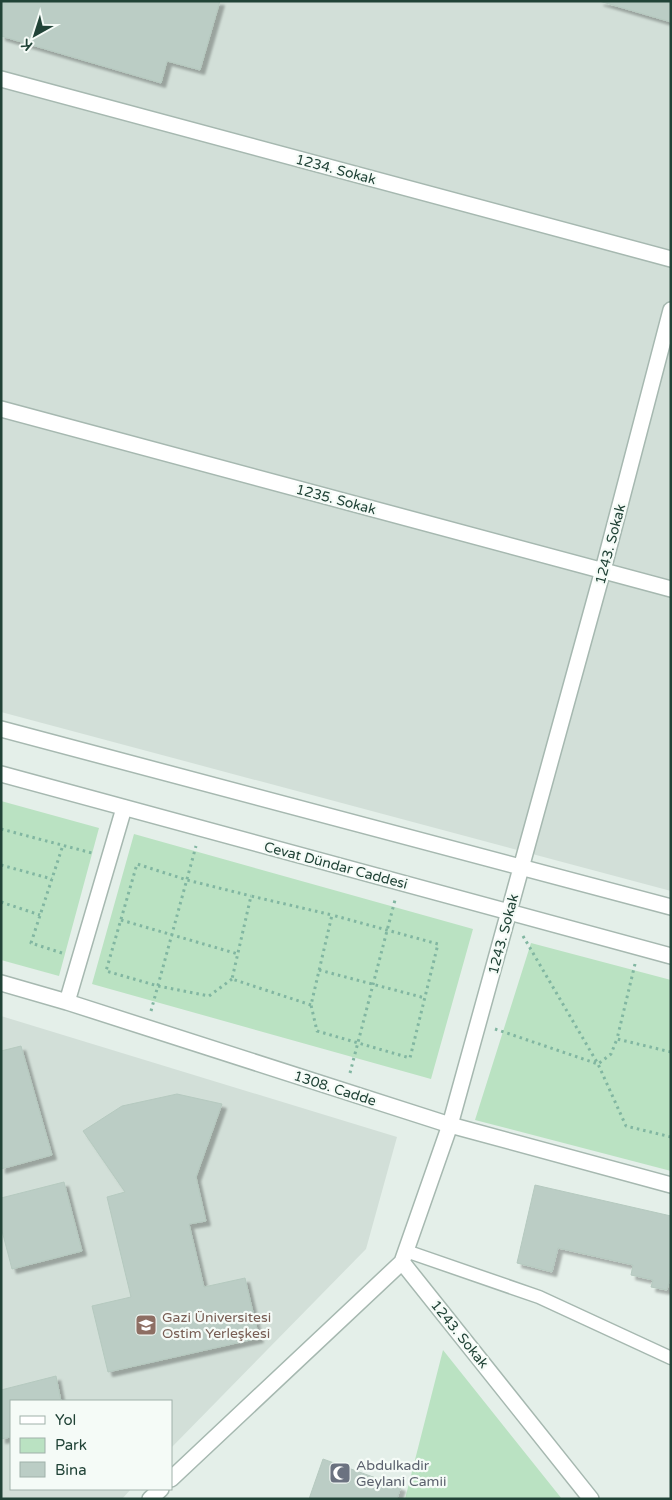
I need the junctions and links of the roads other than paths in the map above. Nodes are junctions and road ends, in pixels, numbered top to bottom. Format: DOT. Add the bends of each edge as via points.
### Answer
graph roads {
  1 [pos="1,79"];
  2 [pos="671,260"];
  3 [pos="671,310"];
  4 [pos="1,410"];
  5 [pos="603,570"];
  6 [pos="671,589"];
  7 [pos="1,730"];
  8 [pos="1,774"];
  9 [pos="124,808"];
  10 [pos="521,868"];
  11 [pos="671,908"];
  12 [pos="509,912"];
  13 [pos="671,956"];
  14 [pos="1,983"];
  15 [pos="67,1002"];
  16 [pos="450,1125"];
  17 [pos="671,1185"];
  18 [pos="404,1256"];
  19 [pos="671,1358"];
  20 [pos="172,1478"];
  21 [pos="160,1490"];
  22 [pos="150,1499"];
  23 [pos="591,1499"];
  1 -- 2 [label="street, 1234. Sokak"];
  3 -- 5 [label="street, 1243. Sokak"];
  4 -- 5 [label="street, 1235. Sokak"];
  5 -- 6 [label="street, 1235. Sokak"];
  5 -- 10 [label="street, 1243. Sokak"];
  7 -- 10 [label="street"];
  8 -- 9 [label="street, Cevat Dündar Caddesi"];
  9 -- 12 [label="street, Cevat Dündar Caddesi"];
  9 -- 15 [label="street"];
  10 -- 11 [label="street"];
  10 -- 12 [label="street, 1243. Sokak"];
  12 -- 13 [label="street, Cevat Dündar Caddesi"];
  12 -- 16 [label="street, 1243. Sokak"];
  14 -- 15 [label="street, 1308. Cadde"];
  15 -- 16 [label="street, 1308. Cadde"];
  16 -- 17 [label="street, 1308. Cadde"];
  16 -- 18 [label="street, 1243. Sokak"];
  18 -- 19 [label="lane" via="539,1297"];
  18 -- 20 [label="street"];
  18 -- 23 [label="street, 1243. Sokak"];
  21 -- 22 [label="street"];
}
